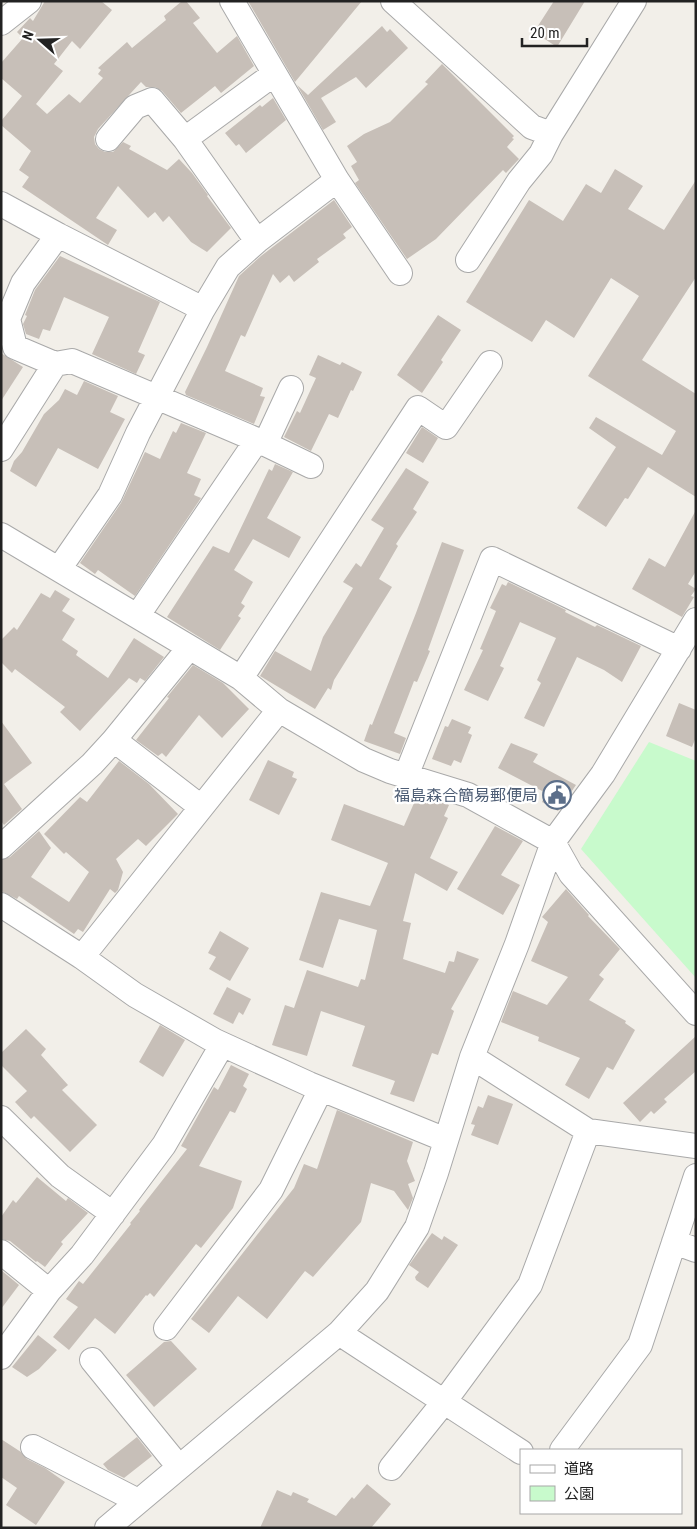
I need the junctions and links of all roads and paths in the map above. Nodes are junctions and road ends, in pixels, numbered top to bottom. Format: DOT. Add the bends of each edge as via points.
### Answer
graph roads {
  1 [pos="29,1"];
  2 [pos="232,1"];
  3 [pos="393,1"];
  4 [pos="634,1"];
  5 [pos="1,22"];
  6 [pos="274,74"];
  7 [pos="551,134"];
  8 [pos="108,139"];
  9 [pos="185,139"];
  10 [pos="338,180"];
  11 [pos="1,204"];
  12 [pos="58,236"];
  13 [pos="257,241"];
  14 [pos="468,260"];
  15 [pos="400,274"];
  16 [pos="204,308"];
  17 [pos="490,363"];
  18 [pos="55,364"];
  19 [pos="290,388"];
  20 [pos="157,397"];
  21 [pos="261,442"];
  22 [pos="1,449"];
  23 [pos="312,466"];
  24 [pos="1,535"];
  25 [pos="59,569"];
  26 [pos="138,615"];
  27 [pos="696,620"];
  28 [pos="189,648"];
  29 [pos="679,649"];
  30 [pos="241,678"];
  31 [pos="279,710"];
  32 [pos="114,740"];
  33 [pos="406,776"];
  34 [pos="201,807"];
  35 [pos="553,842"];
  36 [pos="1,847"];
  37 [pos="1,905"];
  38 [pos="82,957"];
  39 [pos="696,1013"];
  40 [pos="222,1044"];
  41 [pos="472,1057"];
  42 [pos="321,1089"];
  43 [pos="1,1118"];
  44 [pos="588,1131"];
  45 [pos="446,1140"];
  46 [pos="696,1146"];
  47 [pos="696,1176"];
  48 [pos="113,1214"];
  49 [pos="685,1246"];
  50 [pos="1,1252"];
  51 [pos="49,1291"];
  52 [pos="166,1328"];
  53 [pos="338,1333"];
  54 [pos="1,1357"];
  55 [pos="92,1360"];
  56 [pos="444,1402"];
  57 [pos="33,1447"];
  58 [pos="563,1449"];
  59 [pos="520,1451"];
  60 [pos="179,1467"];
  61 [pos="391,1468"];
  62 [pos="138,1501"];
  63 [pos="107,1528"];
  1 -- 5 [label="street"];
  2 -- 6 [label="street"];
  3 -- 7 [label="street" via="532,127"];
  4 -- 7 [label="street"];
  6 -- 9 [label="street"];
  6 -- 10 [label="street"];
  7 -- 14 [label="street" via="541,154 519,180"];
  8 -- 9 [label="street" via="135,107 152,100"];
  9 -- 13 [label="street"];
  10 -- 13 [label="street"];
  10 -- 15 [label="street"];
  11 -- 12 [label="street"];
  12 -- 16 [label="street"];
  12 -- 18 [label="street" via="23,283 8,319 15,347"];
  13 -- 16 [label="street" via="228,267"];
  16 -- 20 [label="street"];
  17 -- 30 [label="street" via="446,427 418,408"];
  18 -- 20 [label="street" via="72,360"];
  18 -- 22 [label="street"];
  19 -- 21 [label="street"];
  20 -- 21 [label="street"];
  20 -- 25 [label="street" via="110,495"];
  21 -- 23 [label="street"];
  21 -- 26 [label="street"];
  24 -- 25 [label="street"];
  25 -- 26 [label="street"];
  26 -- 28 [label="street"];
  27 -- 29 [label="street"];
  28 -- 30 [label="street"];
  28 -- 32 [label="street"];
  29 -- 33 [label="street" via="492,559"];
  29 -- 35 [label="street" via="603,774"];
  30 -- 31 [label="street"];
  31 -- 33 [label="street" via="364,760"];
  31 -- 34 [label="street"];
  32 -- 34 [label="street"];
  32 -- 36 [label="street"];
  33 -- 35 [label="street" via="468,795"];
  34 -- 38 [label="street"];
  35 -- 39 [label="street" via="571,874"];
  35 -- 41 [label="street"];
  37 -- 38 [label="street"];
  38 -- 40 [label="street" via="135,995"];
  40 -- 42 [label="street"];
  40 -- 48 [label="street" via="164,1145"];
  41 -- 44 [label="street"];
  41 -- 45 [label="street"];
  42 -- 45 [label="street"];
  42 -- 52 [label="street" via="271,1190"];
  43 -- 48 [label="street" via="60,1176"];
  44 -- 46 [label="street"];
  44 -- 56 [label="street" via="530,1285"];
  45 -- 53 [label="street" via="417,1226 377,1291"];
  47 -- 49 [label="street"];
  48 -- 51 [label="street"];
  49 -- 58 [label="street" via="640,1345"];
  50 -- 51 [label="street"];
  51 -- 54 [label="street"];
  53 -- 56 [label="street"];
  53 -- 60 [label="street"];
  55 -- 60 [label="street"];
  56 -- 59 [label="street"];
  56 -- 61 [label="street"];
  57 -- 62 [label="street"];
  60 -- 62 [label="street"];
  62 -- 63 [label="street"];
}
